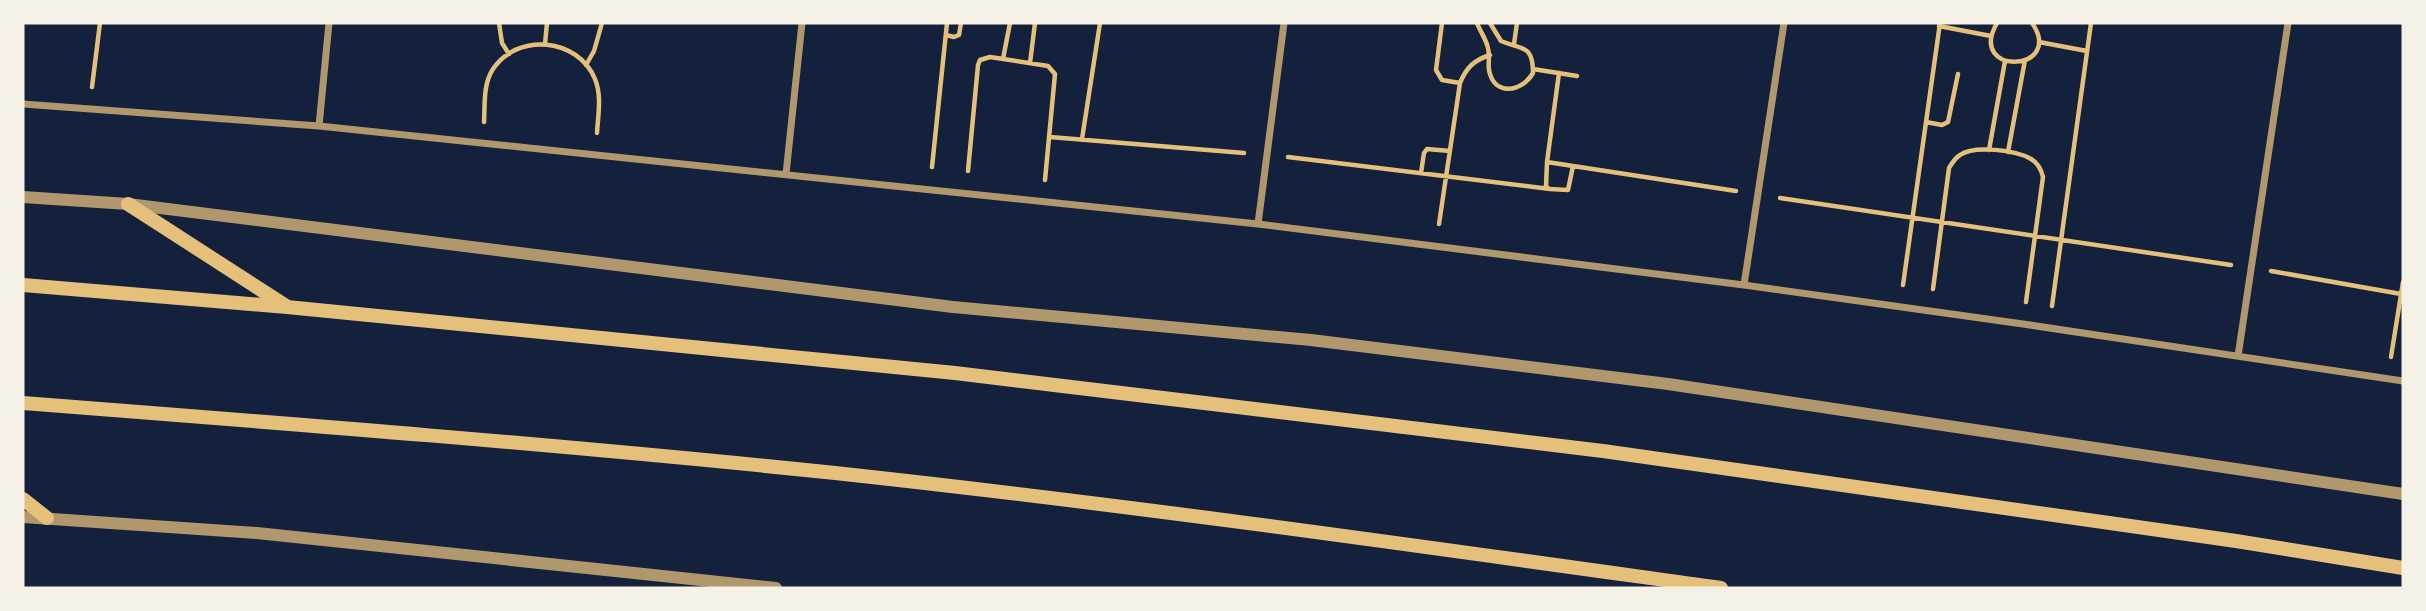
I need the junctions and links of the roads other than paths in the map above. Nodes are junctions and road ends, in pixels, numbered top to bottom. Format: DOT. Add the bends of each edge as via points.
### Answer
graph roads {
  1 [pos="329,23"];
  2 [pos="802,23"];
  3 [pos="1284,23"];
  4 [pos="1784,23"];
  5 [pos="2288,23"];
  6 [pos="23,104"];
  7 [pos="319,126"];
  8 [pos="786,174"];
  9 [pos="23,197"];
  10 [pos="128,204"];
  11 [pos="1258,224"];
  12 [pos="23,285"];
  13 [pos="1744,285"];
  14 [pos="287,307"];
  15 [pos="2238,356"];
  16 [pos="2403,381"];
  17 [pos="23,402"];
  18 [pos="2403,494"];
  19 [pos="23,499"];
  20 [pos="23,517"];
  21 [pos="47,518"];
  22 [pos="2403,568"];
  23 [pos="750,587"];
  24 [pos="776,588"];
  25 [pos="1721,588"];
  1 -- 7 [label="street"];
  2 -- 8 [label="street"];
  3 -- 11 [label="street"];
  4 -- 13 [label="street"];
  5 -- 15 [label="street"];
  6 -- 7 [label="street"];
  7 -- 8 [label="street"];
  8 -- 11 [label="street"];
  9 -- 10 [label="street"];
  10 -- 14 [label="main road"];
  10 -- 18 [label="street" via="953,307 1311,340 1654,382"];
  11 -- 13 [label="street"];
  12 -- 14 [label="main road"];
  13 -- 15 [label="street"];
  14 -- 22 [label="main road" via="955,373 1590,449"];
  15 -- 16 [label="street"];
  17 -- 25 [label="main road" via="836,474 1305,530"];
  19 -- 21 [label="main road"];
  20 -- 21 [label="street"];
  21 -- 23 [label="street" via="257,533"];
  23 -- 24 [label="street"];
}
